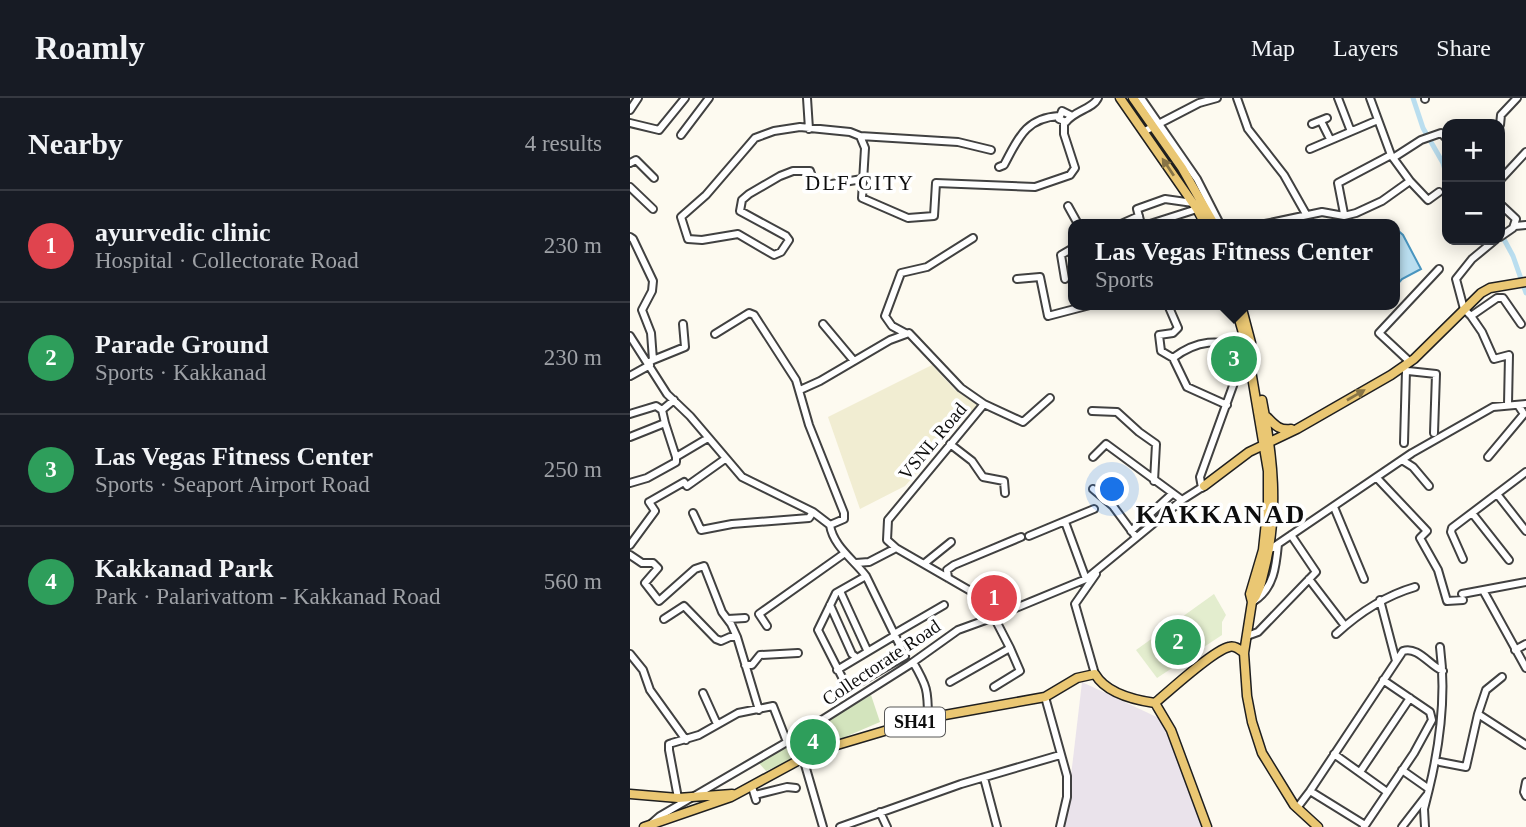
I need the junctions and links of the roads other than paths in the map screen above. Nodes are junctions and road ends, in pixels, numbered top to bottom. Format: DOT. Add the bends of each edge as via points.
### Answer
graph roads {
  1 [pos="638,98"];
  2 [pos="685,98"];
  3 [pos="709,98"];
  4 [pos="807,98"];
  5 [pos="1098,98"];
  6 [pos="1120,98"];
  7 [pos="1133,98"];
  8 [pos="1141,98"];
  9 [pos="1217,98"];
  10 [pos="1237,98"];
  11 [pos="1338,98"];
  12 [pos="1370,98"];
  13 [pos="1517,98"];
  14 [pos="630,110"];
  15 [pos="1070,115"];
  16 [pos="1059,116"];
  17 [pos="1501,119"];
  18 [pos="1378,120"];
  19 [pos="1064,122"];
  20 [pos="630,123"];
  21 [pos="1312,124"];
  22 [pos="1156,125"];
  23 [pos="809,129"];
  24 [pos="1353,130"];
  25 [pos="1144,131"];
  26 [pos="1442,132"];
  27 [pos="681,135"];
  28 [pos="860,136"];
  29 [pos="1330,139"];
  30 [pos="1310,149"];
  31 [pos="991,150"];
  32 [pos="1526,152"];
  33 [pos="1392,157"];
  34 [pos="630,163"];
  35 [pos="999,167"];
  36 [pos="1505,175"];
  37 [pos="654,178"];
  38 [pos="862,179"];
  39 [pos="1410,181"];
  40 [pos="630,187"];
  41 [pos="1439,192"];
  42 [pos="1068,206"];
  43 [pos="1195,206"];
  44 [pos="653,209"];
  45 [pos="1505,209"];
  46 [pos="1306,214"];
  47 [pos="1139,216"];
  48 [pos="1074,219"];
  49 [pos="1132,219"];
  50 [pos="1140,219"];
  51 [pos="1172,219"];
  52 [pos="1202,219"];
  53 [pos="1212,219"];
  54 [pos="1217,219"];
  55 [pos="1291,219"];
  56 [pos="1343,219"];
  57 [pos="1346,219"];
  58 [pos="1348,219"];
  59 [pos="1526,225"];
  60 [pos="1515,226"];
  61 [pos="1505,233"];
  62 [pos="630,237"];
  63 [pos="973,238"];
  64 [pos="1489,245"];
  65 [pos="1068,251"];
  66 [pos="1439,269"];
  67 [pos="1017,279"];
  68 [pos="1065,279"];
  69 [pos="1525,282"];
  70 [pos="1071,310"];
  71 [pos="1170,310"];
  72 [pos="1236,310"];
  73 [pos="1242,310"];
  74 [pos="1467,312"];
  75 [pos="683,324"];
  76 [pos="823,324"];
  77 [pos="1521,324"];
  78 [pos="905,332"];
  79 [pos="715,334"];
  80 [pos="630,336"];
  81 [pos="1247,347"];
  82 [pos="1173,358"];
  83 [pos="854,360"];
  84 [pos="650,363"];
  85 [pos="1408,368"];
  86 [pos="631,374"];
  87 [pos="800,390"];
  88 [pos="1050,398"];
  89 [pos="674,400"];
  90 [pos="984,404"];
  91 [pos="1508,404"];
  92 [pos="1526,404"];
  93 [pos="1227,405"];
  94 [pos="1518,405"];
  95 [pos="662,411"];
  96 [pos="1092,411"];
  97 [pos="630,414"];
  98 [pos="1263,418"];
  99 [pos="665,423"];
  100 [pos="1297,429"];
  101 [pos="1434,433"];
  102 [pos="630,437"];
  103 [pos="708,438"];
  104 [pos="1404,443"];
  105 [pos="950,444"];
  106 [pos="1267,445"];
  107 [pos="1252,452"];
  108 [pos="676,457"];
  109 [pos="1093,457"];
  110 [pos="1488,457"];
  111 [pos="725,459"];
  112 [pos="1402,460"];
  113 [pos="1268,471"];
  114 [pos="1526,472"];
  115 [pos="1377,478"];
  116 [pos="1154,481"];
  117 [pos="630,483"];
  118 [pos="1202,486"];
  119 [pos="1429,486"];
  120 [pos="1093,489"];
  121 [pos="1005,493"];
  122 [pos="1172,494"];
  123 [pos="1497,494"];
  124 [pos="1182,500"];
  125 [pos="1334,507"];
  126 [pos="1094,509"];
  127 [pos="813,512"];
  128 [pos="693,513"];
  129 [pos="1472,513"];
  130 [pos="1065,522"];
  131 [pos="830,525"];
  132 [pos="1131,531"];
  133 [pos="1526,531"];
  134 [pos="1292,535"];
  135 [pos="1030,536"];
  136 [pos="1021,537"];
  137 [pos="1136,537"];
  138 [pos="951,542"];
  139 [pos="1278,544"];
  140 [pos="630,545"];
  141 [pos="895,548"];
  142 [pos="1269,550"];
  143 [pos="845,553"];
  144 [pos="630,555"];
  145 [pos="1463,559"];
  146 [pos="1509,560"];
  147 [pos="856,563"];
  148 [pos="925,563"];
  149 [pos="1099,569"];
  150 [pos="866,576"];
  151 [pos="948,578"];
  152 [pos="1086,579"];
  153 [pos="1309,579"];
  154 [pos="1364,579"];
  155 [pos="1526,582"];
  156 [pos="1415,587"];
  157 [pos="840,591"];
  158 [pos="1484,592"];
  159 [pos="1380,600"];
  160 [pos="1252,602"];
  161 [pos="830,605"];
  162 [pos="944,606"];
  163 [pos="1007,612"];
  164 [pos="994,617"];
  165 [pos="745,618"];
  166 [pos="664,619"];
  167 [pos="728,620"];
  168 [pos="767,626"];
  169 [pos="1345,626"];
  170 [pos="1336,634"];
  171 [pos="894,635"];
  172 [pos="1247,636"];
  173 [pos="737,637"];
  174 [pos="1526,644"];
  175 [pos="1440,647"];
  176 [pos="1010,648"];
  177 [pos="867,650"];
  178 [pos="1515,650"];
  179 [pos="798,653"];
  180 [pos="1244,653"];
  181 [pos="630,654"];
  182 [pos="856,658"];
  183 [pos="1396,661"];
  184 [pos="913,662"];
  185 [pos="745,665"];
  186 [pos="1526,668"];
  187 [pos="837,670"];
  188 [pos="1443,671"];
  189 [pos="1095,674"];
  190 [pos="1502,677"];
  191 [pos="1382,680"];
  192 [pos="950,682"];
  193 [pos="994,688"];
  194 [pos="703,693"];
  195 [pos="1045,697"];
  196 [pos="1441,697"];
  197 [pos="1410,698"];
  198 [pos="1155,703"];
  199 [pos="759,710"];
  200 [pos="1478,714"];
  201 [pos="1431,717"];
  202 [pos="928,718"];
  203 [pos="717,724"];
  204 [pos="686,740"];
  205 [pos="787,742"];
  206 [pos="1526,745"];
  207 [pos="1334,754"];
  208 [pos="1060,755"];
  209 [pos="803,758"];
  210 [pos="1440,762"];
  211 [pos="1402,770"];
  212 [pos="1360,772"];
  213 [pos="984,778"];
  214 [pos="1526,782"];
  215 [pos="796,788"];
  216 [pos="1310,791"];
  217 [pos="1387,792"];
  218 [pos="1428,792"];
  219 [pos="741,793"];
  220 [pos="630,794"];
  221 [pos="754,794"];
  222 [pos="1526,796"];
  223 [pos="693,797"];
  224 [pos="678,798"];
  225 [pos="1297,808"];
  226 [pos="880,812"];
  227 [pos="648,826"];
  228 [pos="1365,826"];
  229 [pos="823,827"];
  230 [pos="840,827"];
  231 [pos="887,827"];
  232 [pos="997,827"];
  233 [pos="1060,827"];
  234 [pos="1207,827"];
  235 [pos="1318,827"];
  236 [pos="1402,827"];
  237 [pos="1425,827"];
  1 -- 14 [label="street"];
  2 -- 20 [label="street" via="659,130"];
  3 -- 27 [label="street"];
  4 -- 23 [label="street"];
  5 -- 15 [label="street" via="1095,104"];
  6 -- 25 [label="main road"];
  7 -- 22 [label="main road"];
  8 -- 22 [label="street"];
  9 -- 22 [label="street"];
  10 -- 46 [label="street" via="1248,129 1284,175"];
  11 -- 24 [label="street"];
  12 -- 18 [label="street"];
  13 -- 17 [label="street"];
  15 -- 16 [label="street" via="1065,111"];
  15 -- 19 [label="street"];
  16 -- 19 [label="street"];
  16 -- 35 [label="street" via="1048,116 1024,128"];
  18 -- 24 [label="street"];
  18 -- 33 [label="street"];
  19 -- 38 [label="street" via="1075,171 1070,176 1035,187 936,183 933,216 908,218 864,200"];
  21 -- 29 [label="street" via="1324,119"];
  22 -- 25 [label="street"];
  22 -- 53 [label="main road"];
  22 -- 54 [label="street" via="1197,179"];
  23 -- 28 [label="street"];
  23 -- 38 [label="street" via="774,131 755,138 681,217 688,240 738,234 774,255 789,240 740,211 742,200 793,171 810,171 814,182"];
  24 -- 29 [label="street"];
  43 -- 25 [label="main road, one-way"];
  26 -- 33 [label="street"];
  28 -- 31 [label="street" via="958,142"];
  28 -- 38 [label="street" via="865,148"];
  29 -- 30 [label="street"];
  32 -- 36 [label="street"];
  33 -- 39 [label="street"];
  33 -- 57 [label="street" via="1338,183"];
  34 -- 37 [label="street" via="636,160"];
  39 -- 41 [label="street" via="1428,200"];
  39 -- 58 [label="street"];
  40 -- 44 [label="street"];
  42 -- 48 [label="street"];
  43 -- 47 [label="street" via="1165,200 1137,209"];
  43 -- 51 [label="street"];
  43 -- 52 [label="main road"];
  45 -- 60 [label="street" via="1516,219"];
  46 -- 55 [label="street"];
  46 -- 56 [label="street" via="1322,212"];
  47 -- 49 [label="street"];
  47 -- 50 [label="street"];
  59 -- 60 [label="street"];
  60 -- 61 [label="street"];
  62 -- 84 [label="street" via="653,281 642,310 651,333"];
  63 -- 78 [label="street, VSNL Road" via="927,267 901,273 885,319"];
  64 -- 74 [label="street" via="1456,279"];
  65 -- 68 [label="street" via="1061,255"];
  66 -- 85 [label="street" via="1379,334"];
  67 -- 70 [label="street" via="1040,277 1048,316"];
  69 -- 74 [label="main road" via="1490,288"];
  71 -- 82 [label="street" via="1178,328 1159,335 1164,354"];
  72 -- 81 [label="main road"];
  73 -- 98 [label="main road"];
  74 -- 77 [label="street" via="1503,298"];
  74 -- 85 [label="main road"];
  74 -- 91 [label="street" via="1494,359 1509,355"];
  75 -- 84 [label="street" via="685,348"];
  76 -- 83 [label="street"];
  78 -- 83 [label="street"];
  78 -- 90 [label="street, VSNL Road" via="913,335 961,388"];
  79 -- 87 [label="street" via="750,313 754,315"];
  80 -- 84 [label="street"];
  81 -- 82 [label="street" via="1221,341 1193,345"];
  81 -- 93 [label="street"];
  81 -- 98 [label="main road"];
  82 -- 93 [label="street" via="1186,387"];
  83 -- 87 [label="street"];
  84 -- 86 [label="street"];
  84 -- 89 [label="street"];
  100 -- 85 [label="main road, one-way"];
  85 -- 101 [label="street" via="1436,374"];
  85 -- 104 [label="street"];
  87 -- 131 [label="street" via="844,513 844,519"];
  88 -- 90 [label="street" via="1023,422"];
  89 -- 95 [label="street"];
  89 -- 103 [label="street"];
  90 -- 105 [label="street, VSNL Road"];
  91 -- 94 [label="street"];
  91 -- 112 [label="street" via="1493,407"];
  92 -- 94 [label="street"];
  93 -- 118 [label="street" via="1200,477"];
  94 -- 110 [label="street" via="1524,414"];
  95 -- 97 [label="street" via="656,406"];
  95 -- 99 [label="street"];
  96 -- 116 [label="street" via="1117,412 1156,443"];
  98 -- 100 [label="main road" via="1283,430"];
  98 -- 106 [label="main road"];
  98 -- 107 [label="main road"];
  99 -- 102 [label="street"];
  99 -- 108 [label="street"];
  100 -- 106 [label="main road"];
  103 -- 108 [label="street"];
  103 -- 111 [label="street"];
  105 -- 121 [label="street" via="972,461 983,477 1004,481"];
  105 -- 141 [label="street, VSNL Road" via="888,520 887,540"];
  106 -- 107 [label="main road"];
  106 -- 113 [label="main road"];
  106 -- 142 [label="main road" via="1274,500"];
  107 -- 113 [label="main road" via="1262,457"];
  107 -- 118 [label="main road"];
  108 -- 117 [label="street" via="676,462"];
  109 -- 116 [label="street" via="1106,444"];
  111 -- 127 [label="street" via="742,477"];
  111 -- 140 [label="street" via="687,486 684,482 649,502 655,511"];
  112 -- 115 [label="street"];
  112 -- 119 [label="street"];
  113 -- 160 [label="main road" via="1263,550 1250,594"];
  114 -- 123 [label="street"];
  115 -- 125 [label="street"];
  115 -- 158 [label="street" via="1427,531 1420,538 1438,570 1447,601"];
  116 -- 122 [label="street"];
  118 -- 124 [label="street, Collectorate Road"];
  120 -- 132 [label="street"];
  122 -- 124 [label="street"];
  122 -- 132 [label="street"];
  123 -- 129 [label="street"];
  123 -- 133 [label="street"];
  124 -- 137 [label="street, Collectorate Road"];
  125 -- 134 [label="street"];
  125 -- 154 [label="street"];
  126 -- 130 [label="street"];
  127 -- 128 [label="street" via="809,518 709,530 701,530"];
  127 -- 131 [label="street"];
  129 -- 145 [label="street" via="1451,532"];
  129 -- 146 [label="street"];
  130 -- 135 [label="street"];
  130 -- 152 [label="street"];
  131 -- 143 [label="street"];
  132 -- 137 [label="street"];
  134 -- 139 [label="street"];
  134 -- 153 [label="street" via="1315,570"];
  136 -- 151 [label="street" via="954,565 947,570"];
  137 -- 149 [label="street, Collectorate Road"];
  138 -- 148 [label="street"];
  139 -- 142 [label="street"];
  139 -- 160 [label="street" via="1269,587"];
  141 -- 147 [label="street" via="869,562"];
  141 -- 148 [label="street"];
  142 -- 160 [label="main road"];
  143 -- 147 [label="street"];
  143 -- 168 [label="street" via="759,614"];
  144 -- 167 [label="street" via="658,568 645,583 659,601 704,566"];
  147 -- 150 [label="street"];
  148 -- 151 [label="street"];
  149 -- 152 [label="street, Collectorate Road"];
  149 -- 189 [label="street" via="1075,604"];
  150 -- 157 [label="street"];
  150 -- 171 [label="street"];
  151 -- 163 [label="street"];
  152 -- 163 [label="street, Collectorate Road"];
  153 -- 169 [label="street"];
  153 -- 172 [label="street" via="1258,632"];
  155 -- 158 [label="street"];
  156 -- 159 [label="street"];
  157 -- 161 [label="street"];
  157 -- 177 [label="street"];
  158 -- 178 [label="street"];
  159 -- 169 [label="street"];
  159 -- 183 [label="street"];
  160 -- 172 [label="main road"];
  161 -- 182 [label="street"];
  161 -- 187 [label="street" via="818,630"];
  162 -- 171 [label="street"];
  163 -- 164 [label="street, Collectorate Road"];
  164 -- 176 [label="street"];
  164 -- 184 [label="street, Collectorate Road" via="958,630"];
  165 -- 167 [label="street"];
  166 -- 173 [label="street" via="684,607 716,639"];
  167 -- 173 [label="street"];
  169 -- 170 [label="street"];
  171 -- 177 [label="street"];
  171 -- 187 [label="street" via="905,656 865,681 847,689"];
  172 -- 180 [label="main road"];
  173 -- 185 [label="street"];
  174 -- 178 [label="street"];
  175 -- 188 [label="street"];
  176 -- 192 [label="street"];
  176 -- 193 [label="street" via="1019,674"];
  177 -- 182 [label="street"];
  178 -- 186 [label="street"];
  179 -- 185 [label="street" via="760,655"];
  180 -- 198 [label="main road" via="1229,647"];
  180 -- 225 [label="main road" via="1247,696 1262,753"];
  181 -- 204 [label="street"];
  182 -- 187 [label="street"];
  183 -- 188 [label="street" via="1408,649"];
  183 -- 191 [label="street"];
  184 -- 202 [label="street" via="928,691"];
  184 -- 205 [label="street, Collectorate Road"];
  185 -- 199 [label="street"];
  188 -- 196 [label="street"];
  189 -- 195 [label="main road, SH41" via="1077,678"];
  189 -- 198 [label="main road" via="1115,691"];
  190 -- 200 [label="street" via="1486,690"];
  191 -- 197 [label="street"];
  191 -- 207 [label="street"];
  194 -- 203 [label="street"];
  195 -- 202 [label="main road, SH41"];
  195 -- 208 [label="street"];
  196 -- 201 [label="street"];
  196 -- 218 [label="street"];
  197 -- 201 [label="street"];
  197 -- 212 [label="street"];
  198 -- 234 [label="main road" via="1171,730"];
  199 -- 203 [label="street" via="738,713"];
  199 -- 205 [label="street" via="774,706"];
  200 -- 206 [label="street"];
  200 -- 210 [label="street" via="1466,767"];
  201 -- 211 [label="street" via="1431,725"];
  202 -- 209 [label="main road, SH41"];
  203 -- 204 [label="street"];
  204 -- 224 [label="street" via="669,744"];
  205 -- 223 [label="street, Collectorate Road"];
  207 -- 212 [label="street"];
  207 -- 216 [label="street"];
  208 -- 213 [label="street"];
  208 -- 233 [label="street" via="1067,776"];
  209 -- 221 [label="main road, SH41"];
  209 -- 229 [label="street"];
  211 -- 217 [label="street"];
  211 -- 218 [label="street"];
  212 -- 217 [label="street"];
  213 -- 226 [label="street"];
  213 -- 232 [label="street"];
  214 -- 222 [label="street"];
  215 -- 221 [label="street"];
  216 -- 225 [label="street"];
  216 -- 228 [label="street"];
  217 -- 228 [label="street"];
  218 -- 236 [label="street"];
  218 -- 237 [label="street"];
  219 -- 221 [label="main road, SH41"];
  219 -- 223 [label="main road"];
  219 -- 227 [label="main road, SH41"];
  220 -- 224 [label="main road"];
  223 -- 224 [label="main road"];
  223 -- 227 [label="street, Collectorate Road"];
  225 -- 235 [label="main road"];
  226 -- 230 [label="street"];
  226 -- 231 [label="street"];
}
